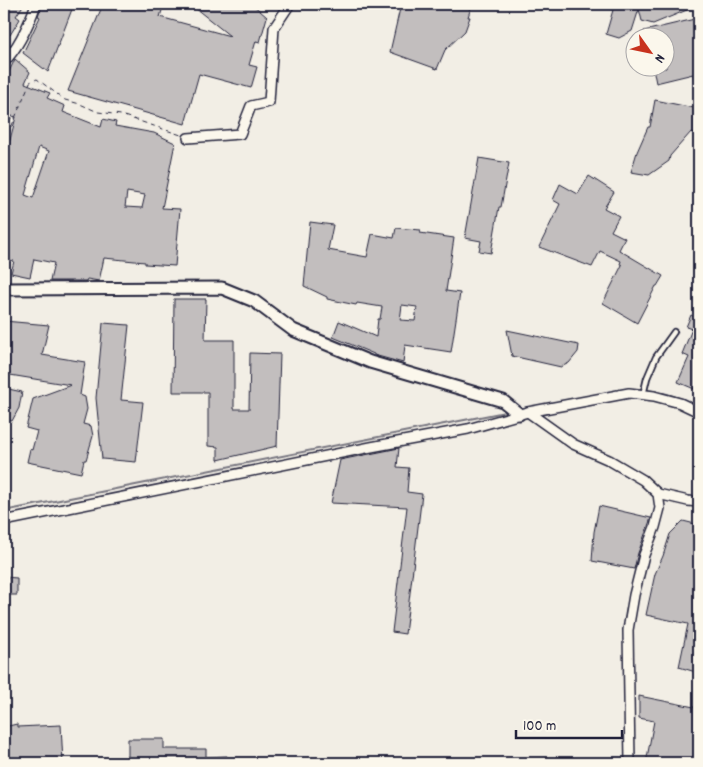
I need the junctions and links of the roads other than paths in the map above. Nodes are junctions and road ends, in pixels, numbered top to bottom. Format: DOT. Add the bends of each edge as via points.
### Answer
graph roads {
  1 [pos="36,4"];
  2 [pos="290,4"];
  3 [pos="4,62"];
  4 [pos="188,138"];
  5 [pos="4,289"];
  6 [pos="674,332"];
  7 [pos="644,391"];
  8 [pos="699,412"];
  9 [pos="524,413"];
  10 [pos="658,494"];
  11 [pos="699,502"];
  12 [pos="4,521"];
  13 [pos="630,763"];
  1 -- 3 [label="street" via="21,39"];
  2 -- 4 [label="street" via="274,28 269,102 251,106 240,134"];
  5 -- 9 [label="street" via="222,288 254,301 293,330 370,362 503,401"];
  6 -- 7 [label="lane" via="656,357"];
  7 -- 8 [label="street"];
  7 -- 9 [label="street"];
  9 -- 10 [label="street" via="573,444 643,480"];
  9 -- 12 [label="street" via="468,428"];
  10 -- 11 [label="street"];
  10 -- 13 [label="street" via="660,508 642,563 628,630"];
}
